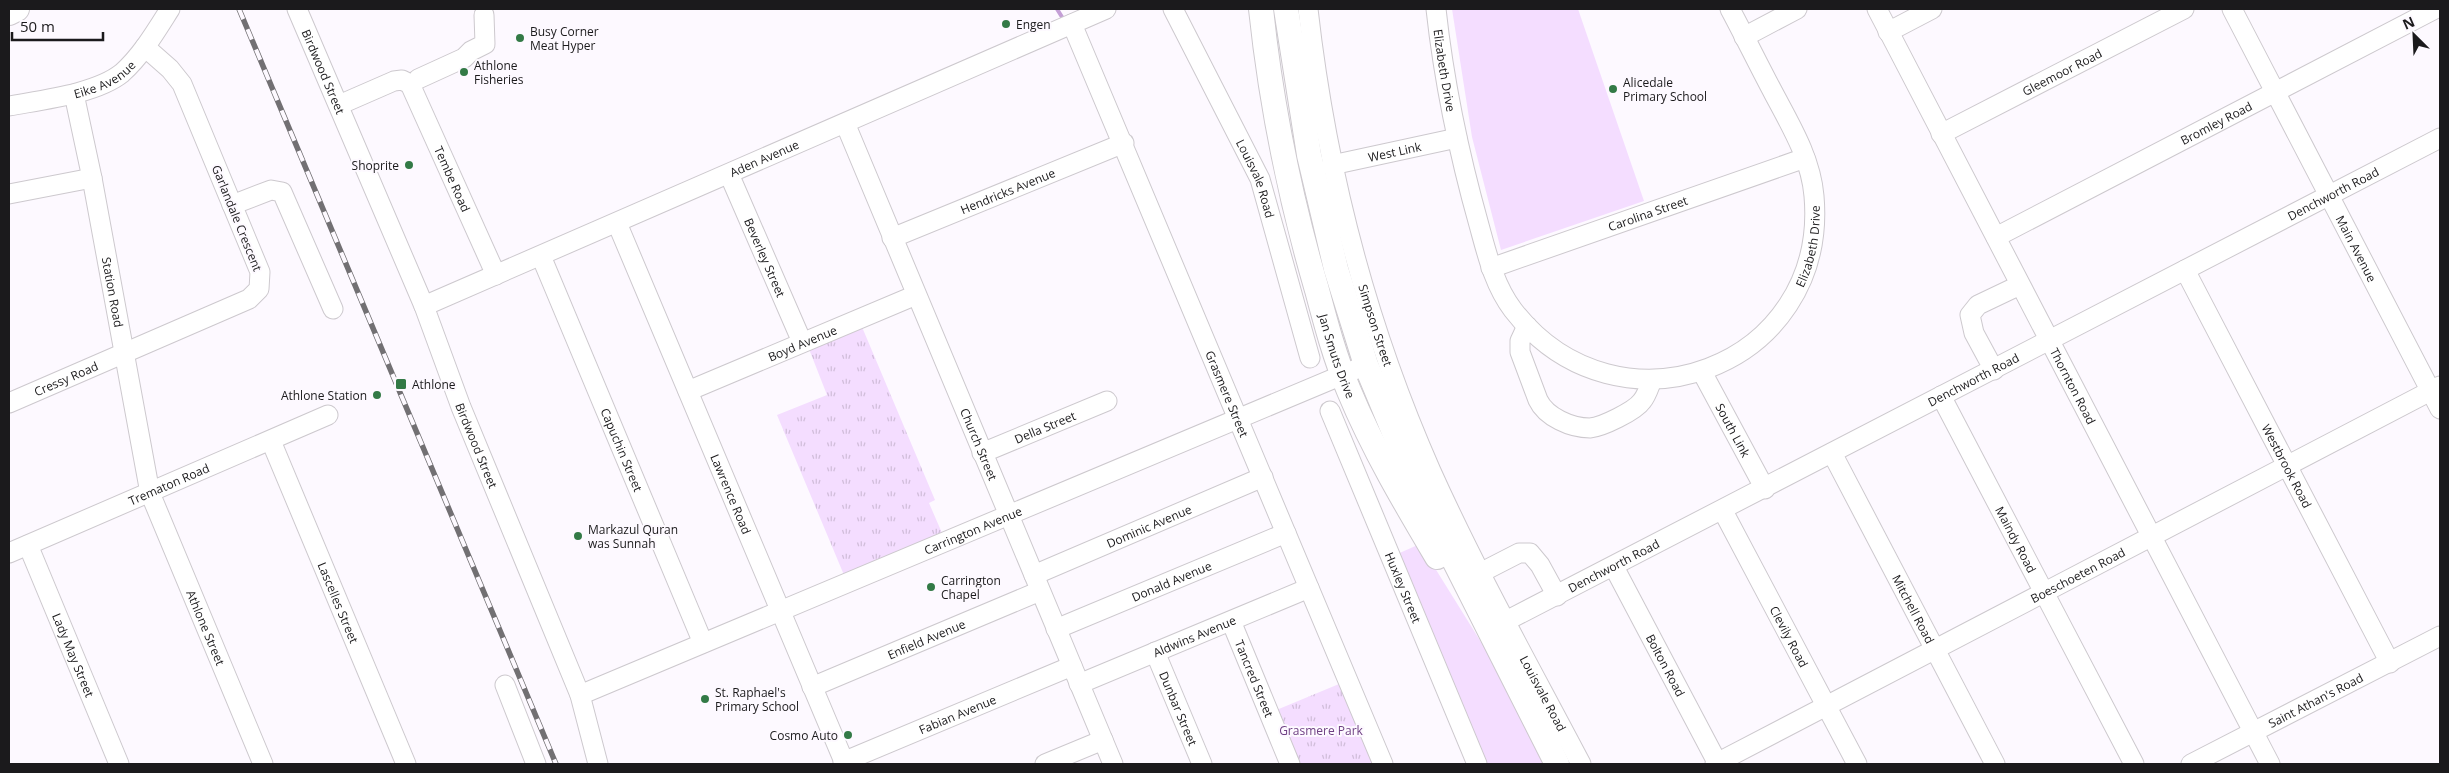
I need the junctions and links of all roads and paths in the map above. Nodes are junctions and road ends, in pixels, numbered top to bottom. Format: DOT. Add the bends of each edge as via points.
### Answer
graph roads {
  1 [pos="17,9"];
  2 [pos="170,9"];
  3 [pos="1106,9"];
  4 [pos="1173,9"];
  5 [pos="1261,9"];
  6 [pos="1286,9"];
  7 [pos="1308,9"];
  8 [pos="1436,9"];
  9 [pos="1730,9"];
  10 [pos="1798,9"];
  11 [pos="1877,9"];
  12 [pos="1932,9"];
  13 [pos="2184,9"];
  14 [pos="2232,9"];
  15 [pos="2435,9"];
  16 [pos="9,12"];
  17 [pos="300,14"];
  18 [pos="484,15"];
  19 [pos="1072,24"];
  20 [pos="1888,32"];
  21 [pos="1744,37"];
  22 [pos="145,47"];
  23 [pos="413,81"];
  24 [pos="2275,91"];
  25 [pos="74,94"];
  26 [pos="339,105"];
  27 [pos="9,106"];
  28 [pos="845,124"];
  29 [pos="1942,134"];
  30 [pos="1457,138"];
  31 [pos="2440,138"];
  32 [pos="1124,143"];
  33 [pos="1805,158"];
  34 [pos="1332,164"];
  35 [pos="729,174"];
  36 [pos="92,178"];
  37 [pos="9,194"];
  38 [pos="2330,196"];
  39 [pos="232,205"];
  40 [pos="617,223"];
  41 [pos="1996,237"];
  42 [pos="892,238"];
  43 [pos="540,256"];
  44 [pos="1491,268"];
  45 [pos="2185,270"];
  46 [pos="496,275"];
  47 [pos="2020,285"];
  48 [pos="916,295"];
  49 [pos="424,306"];
  50 [pos="333,309"];
  51 [pos="1527,326"];
  52 [pos="2050,341"];
  53 [pos="802,342"];
  54 [pos="124,354"];
  55 [pos="1310,358"];
  56 [pos="1366,364"];
  57 [pos="1994,370"];
  58 [pos="1702,372"];
  59 [pos="1342,374"];
  60 [pos="1652,380"];
  61 [pos="2436,389"];
  62 [pos="688,391"];
  63 [pos="1941,396"];
  64 [pos="10,401"];
  65 [pos="1107,401"];
  66 [pos="2440,408"];
  67 [pos="1330,411"];
  68 [pos="328,415"];
  69 [pos="1239,419"];
  70 [pos="271,440"];
  71 [pos="982,453"];
  72 [pos="1832,453"];
  73 [pos="2287,466"];
  74 [pos="1263,477"];
  75 [pos="1765,489"];
  76 [pos="150,493"];
  77 [pos="1723,511"];
  78 [pos="1009,515"];
  79 [pos="1286,533"];
  80 [pos="2152,537"];
  81 [pos="28,545"];
  82 [pos="9,553"];
  83 [pos="1614,567"];
  84 [pos="1480,573"];
  85 [pos="1037,583"];
  86 [pos="1309,588"];
  87 [pos="2044,592"];
  88 [pos="1557,596"];
  89 [pos="780,611"];
  90 [pos="1231,621"];
  91 [pos="1506,621"];
  92 [pos="1056,629"];
  93 [pos="2440,636"];
  94 [pos="703,643"];
  95 [pos="1934,649"];
  96 [pos="1155,652"];
  97 [pos="2390,663"];
  98 [pos="1072,666"];
  99 [pos="1507,668"];
  100 [pos="1079,684"];
  101 [pos="505,685"];
  102 [pos="812,687"];
  103 [pos="580,694"];
  104 [pos="1827,706"];
  105 [pos="2253,733"];
  106 [pos="1103,740"];
  107 [pos="844,763"];
  108 [pos="119,764"];
  109 [pos="263,764"];
  110 [pos="406,764"];
  111 [pos="536,764"];
  112 [pos="598,764"];
  113 [pos="1045,764"];
  114 [pos="1113,764"];
  115 [pos="1202,764"];
  116 [pos="1290,764"];
  117 [pos="1383,764"];
  118 [pos="1477,764"];
  119 [pos="1557,764"];
  120 [pos="1581,764"];
  121 [pos="1716,764"];
  122 [pos="1857,764"];
  123 [pos="1995,764"];
  124 [pos="2134,764"];
  125 [pos="2191,764"];
  126 [pos="2270,764"];
  1 -- 16 [label="main road"];
  2 -- 22 [label="street, Eike Avenue"];
  3 -- 19 [label="street, Aden Avenue"];
  4 -- 55 [label="street, Louisvale Road" via="1260,179"];
  5 -- 59 [label="main road, Jan Smuts Drive" via="1273,100 1294,205"];
  6 -- 56 [label="main road, Jan Smuts Drive" via="1298,98 1313,174 1336,269"];
  7 -- 34 [label="street, Simpson Street"];
  8 -- 30 [label="street, Elizabeth Drive"];
  9 -- 21 [label="street, Elizabeth Drive"];
  10 -- 21 [label="street"];
  11 -- 20 [label="street, Thornton Road"];
  12 -- 20 [label="street"];
  13 -- 29 [label="street, Gleemoor Road"];
  14 -- 24 [label="street, Main Avenue"];
  15 -- 24 [label="street, Bromley Road"];
  17 -- 26 [label="street, Birdwood Street"];
  18 -- 23 [label="street" via="485,44 471,50 464,58"];
  19 -- 28 [label="street, Aden Avenue"];
  19 -- 32 [label="street, Grasmere Street"];
  20 -- 29 [label="street, Thornton Road"];
  21 -- 33 [label="street, Elizabeth Drive"];
  22 -- 25 [label="street, Eike Avenue" via="113,79"];
  22 -- 39 [label="street, Garlandale Crescent" via="182,84"];
  23 -- 26 [label="street" via="394,81"];
  23 -- 46 [label="street, Tembe Road" via="413,88"];
  24 -- 38 [label="street, Main Avenue"];
  24 -- 41 [label="street, Bromley Road"];
  25 -- 27 [label="street, Eike Avenue"];
  25 -- 36 [label="street, Station Road"];
  26 -- 49 [label="street, Birdwood Street"];
  28 -- 35 [label="street, Aden Avenue"];
  28 -- 42 [label="street, Church Street"];
  29 -- 41 [label="street, Thornton Road"];
  30 -- 34 [label="street, West Link"];
  30 -- 44 [label="street, Elizabeth Drive"];
  31 -- 38 [label="street, Denchworth Road"];
  32 -- 42 [label="street, Hendricks Avenue"];
  32 -- 69 [label="street, Grasmere Street"];
  33 -- 44 [label="street, Carolina Street"];
  33 -- 58 [label="street, Elizabeth Drive" via="1814,195 1815,225 1812,249 1799,283 1774,322 1752,343"];
  34 -- 84 [label="street, Simpson Street" via="1355,258 1391,370 1431,470"];
  35 -- 40 [label="street, Aden Avenue"];
  35 -- 53 [label="street, Beverley Street"];
  36 -- 37 [label="street"];
  36 -- 54 [label="street, Station Road"];
  38 -- 45 [label="street, Denchworth Road"];
  38 -- 61 [label="street, Main Avenue"];
  39 -- 50 [label="street" via="271,190 282,192"];
  39 -- 54 [label="street, Garlandale Crescent" via="260,272 261,283 256,293 249,299"];
  40 -- 43 [label="street, Aden Avenue"];
  40 -- 62 [label="street, Lawrence Road"];
  41 -- 47 [label="street, Thornton Road"];
  42 -- 48 [label="street, Church Street"];
  43 -- 46 [label="street, Aden Avenue"];
  43 -- 94 [label="street, Capuchin Street"];
  44 -- 51 [label="street, Elizabeth Drive" via="1510,306"];
  45 -- 52 [label="street, Denchworth Road"];
  45 -- 73 [label="street, Westbrook Road"];
  46 -- 49 [label="street, Aden Avenue"];
  47 -- 52 [label="street, Thornton Road"];
  47 -- 57 [label="street" via="1978,305 1970,314 1974,332"];
  48 -- 53 [label="street, Boyd Avenue"];
  48 -- 71 [label="street, Church Street"];
  49 -- 103 [label="street, Birdwood Street" via="461,407"];
  51 -- 60 [label="street, Elizabeth Drive" via="1551,348 1577,363 1606,374"];
  51 -- 60 [label="street" via="1520,341 1520,352 1541,407 1551,416 1583,427 1598,426 1637,406"];
  52 -- 57 [label="street, Denchworth Road"];
  52 -- 80 [label="street, Thornton Road"];
  53 -- 62 [label="street, Boyd Avenue"];
  54 -- 64 [label="street, Cressy Road"];
  54 -- 76 [label="street, Station Road"];
  56 -- 59 [label="street, Carrington Avenue"];
  56 -- 99 [label="main road, Jan Smuts Drive" via="1417,487 1503,652"];
  57 -- 63 [label="street, Denchworth Road"];
  58 -- 60 [label="street, Elizabeth Drive"];
  58 -- 75 [label="street, South Link"];
  59 -- 69 [label="street, Carrington Avenue"];
  59 -- 99 [label="main road, Jan Smuts Drive" via="1401,497 1495,656"];
  61 -- 66 [label="street, Main Avenue"];
  61 -- 73 [label="street, Boeschoeten Road"];
  62 -- 89 [label="street, Lawrence Road"];
  63 -- 72 [label="street, Denchworth Road"];
  63 -- 87 [label="street, Maindy Road"];
  65 -- 71 [label="street, Della Street"];
  67 -- 118 [label="street, Huxley Street"];
  68 -- 70 [label="street, Trematon Road"];
  69 -- 74 [label="street, Grasmere Street"];
  69 -- 78 [label="street, Carrington Avenue"];
  70 -- 76 [label="street, Trematon Road"];
  70 -- 110 [label="street, Lascelles Street"];
  71 -- 78 [label="street, Church Street"];
  72 -- 75 [label="street, Denchworth Road"];
  72 -- 95 [label="street, Mitchell Road"];
  73 -- 80 [label="street, Boeschoeten Road"];
  73 -- 97 [label="street, Westbrook Road"];
  74 -- 79 [label="street, Grasmere Street"];
  74 -- 85 [label="street, Dominic Avenue"];
  75 -- 77 [label="street, Denchworth Road"];
  76 -- 81 [label="street, Trematon Road"];
  76 -- 109 [label="street, Athlone Street"];
  77 -- 83 [label="street, Denchworth Road"];
  77 -- 104 [label="street, Clevily Road"];
  78 -- 85 [label="street, Church Street"];
  78 -- 89 [label="street, Carrington Avenue"];
  79 -- 86 [label="street, Grasmere Street"];
  79 -- 92 [label="street, Donald Avenue"];
  80 -- 87 [label="street, Boeschoeten Road"];
  80 -- 105 [label="street, Thornton Road"];
  81 -- 82 [label="street, Trematon Road"];
  81 -- 108 [label="street, Lady May Street"];
  83 -- 88 [label="street, Denchworth Road"];
  83 -- 121 [label="street, Bolton Road"];
  84 -- 88 [label="street" via="1519,553 1530,553"];
  84 -- 91 [label="street, Simpson Street"];
  85 -- 92 [label="street, Church Street"];
  85 -- 102 [label="street, Enfield Avenue"];
  86 -- 90 [label="street, Aldwins Avenue"];
  86 -- 117 [label="street, Grasmere Street"];
  87 -- 95 [label="street, Boeschoeten Road"];
  87 -- 124 [label="street, Maindy Road"];
  88 -- 91 [label="street, Denchworth Road"];
  89 -- 94 [label="street, Carrington Avenue"];
  89 -- 102 [label="street, Lawrence Road"];
  90 -- 96 [label="street, Aldwins Avenue"];
  90 -- 116 [label="street, Tancred Street"];
  91 -- 120 [label="street, Louisvale Road"];
  92 -- 98 [label="street, Church Street"];
  93 -- 97 [label="street, Saint Athan's Road"];
  94 -- 103 [label="street, Carrington Avenue"];
  95 -- 104 [label="street, Boeschoeten Road"];
  95 -- 123 [label="street, Mitchell Road"];
  96 -- 100 [label="street, Aldwins Avenue"];
  96 -- 115 [label="street, Dunbar Street"];
  97 -- 105 [label="street, Saint Athan's Road"];
  98 -- 100 [label="street, Church Street"];
  98 -- 107 [label="street, Fabian Avenue"];
  99 -- 119 [label="main road, Jan Smuts Drive"];
  100 -- 106 [label="street, Church Street"];
  101 -- 111 [label="street"];
  102 -- 107 [label="street, Lawrence Road"];
  103 -- 112 [label="street, Birdwood Street"];
  104 -- 121 [label="street, Boeschoeten Road"];
  104 -- 122 [label="street, Clevily Road"];
  105 -- 125 [label="street, Saint Athan's Road"];
  105 -- 126 [label="street, Thornton Road"];
  106 -- 113 [label="street"];
  106 -- 114 [label="street, Church Street"];
}
